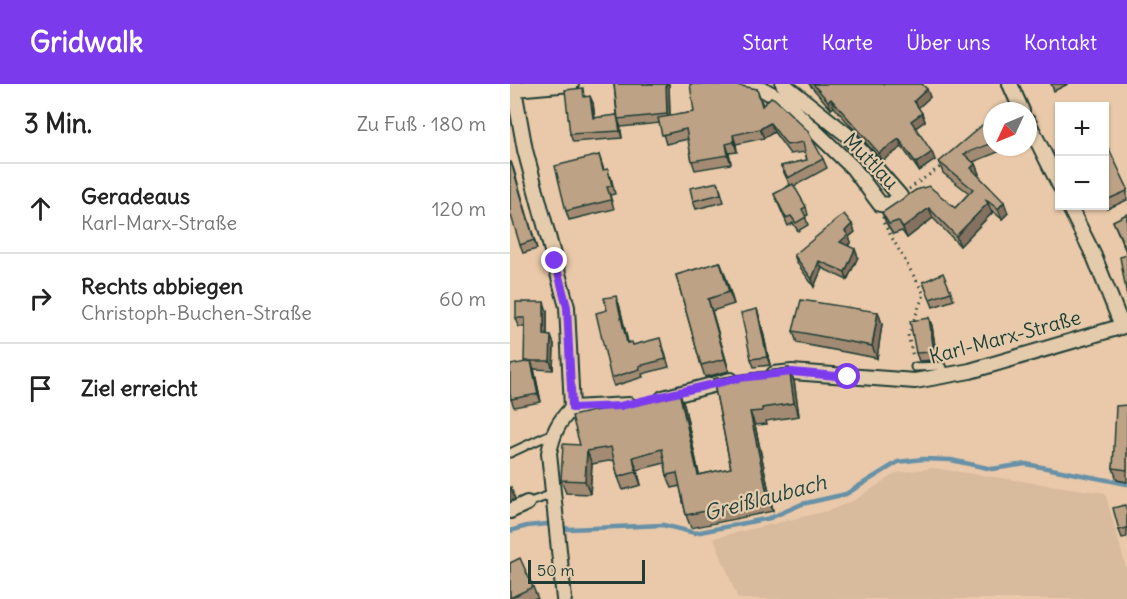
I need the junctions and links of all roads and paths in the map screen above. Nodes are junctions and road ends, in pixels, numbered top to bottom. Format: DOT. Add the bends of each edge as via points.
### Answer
graph roads {
  1 [pos="571,84"];
  2 [pos="707,84"];
  3 [pos="740,84"];
  4 [pos="783,84"];
  5 [pos="1010,84"];
  6 [pos="513,86"];
  7 [pos="1019,102"];
  8 [pos="1037,141"];
  9 [pos="946,164"];
  10 [pos="1055,178"];
  11 [pos="900,196"];
  12 [pos="885,206"];
  13 [pos="1071,210"];
  14 [pos="1125,325"];
  15 [pos="915,367"];
  16 [pos="945,375"];
  17 [pos="572,408"];
  18 [pos="553,433"];
  19 [pos="510,453"];
  20 [pos="553,495"];
  21 [pos="527,504"];
  22 [pos="510,511"];
  23 [pos="564,599"];
  1 -- 6 [label="street"];
  2 -- 3 [label="street, Muttlau"];
  3 -- 12 [label="street, Muttlau" via="764,90 784,101 853,168"];
  4 -- 11 [label="street, Muttlau" via="846,134"];
  5 -- 7 [label="street"];
  6 -- 17 [label="street" via="525,150 567,307"];
  8 -- 10 [label="street"];
  9 -- 11 [label="path"];
  11 -- 12 [label="street, Muttlau" via="891,206"];
  12 -- 15 [label="path" via="883,222 924,294 909,335"];
  13 -- 14 [label="street"];
  14 -- 16 [label="street, Karl-Marx-Straße"];
  15 -- 16 [label="lane" via="941,366"];
  16 -- 17 [label="street, Karl-Marx-Straße" via="915,381 792,372 755,376 620,406"];
  17 -- 18 [label="street"];
  18 -- 19 [label="lane"];
  18 -- 20 [label="street" via="549,453"];
  20 -- 21 [label="lane"];
  20 -- 23 [label="street"];
  21 -- 22 [label="street"];
}
